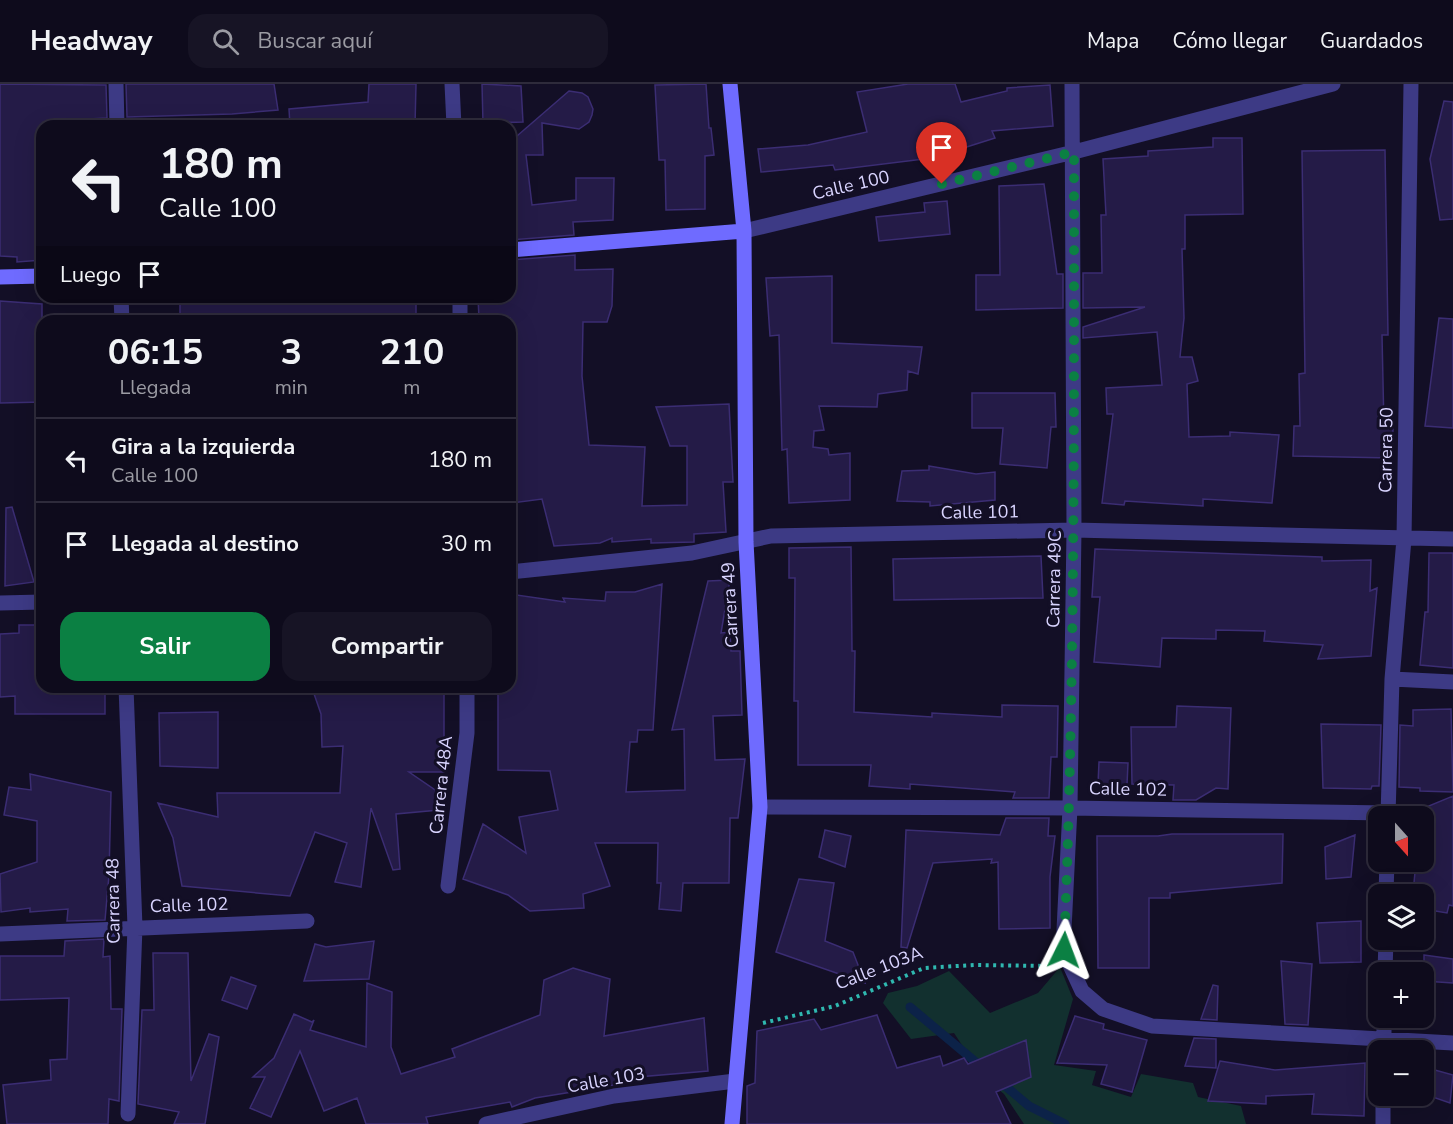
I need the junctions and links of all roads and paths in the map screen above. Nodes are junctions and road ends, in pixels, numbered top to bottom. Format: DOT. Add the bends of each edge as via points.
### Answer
graph roads {
  1 [pos="116,84"];
  2 [pos="452,84"];
  3 [pos="730,84"];
  4 [pos="1072,84"];
  5 [pos="1333,84"];
  6 [pos="1411,84"];
  7 [pos="117,120"];
  8 [pos="454,120"];
  9 [pos="1074,152"];
  10 [pos="744,231"];
  11 [pos="516,250"];
  12 [pos="36,276"];
  13 [pos="0,277"];
  14 [pos="1074,530"];
  15 [pos="1404,539"];
  16 [pos="1453,539"];
  17 [pos="746,542"];
  18 [pos="516,571"];
  19 [pos="36,602"];
  20 [pos="0,603"];
  21 [pos="1392,679"];
  22 [pos="1453,682"];
  23 [pos="126,693"];
  24 [pos="466,693"];
  25 [pos="1388,806"];
  26 [pos="760,807"];
  27 [pos="1070,808"];
  28 [pos="1368,815"];
  29 [pos="448,886"];
  30 [pos="307,921"];
  31 [pos="135,927"];
  32 [pos="0,934"];
  33 [pos="1071,967"];
  34 [pos="738,1027"];
  35 [pos="1368,1043"];
  36 [pos="1434,1043"];
  37 [pos="1453,1043"];
  38 [pos="735,1081"];
  39 [pos="1383,1106"];
  40 [pos="128,1114"];
  41 [pos="486,1124"];
  42 [pos="732,1124"];
  43 [pos="1383,1124"];
  1 -- 7 [label="street"];
  2 -- 8 [label="street"];
  3 -- 10 [label="street, Carrera 49"];
  4 -- 9 [label="street, Carrera 49C"];
  5 -- 9 [label="street, Calle 100"];
  6 -- 15 [label="street, Carrera 50"];
  9 -- 10 [label="street, Calle 100"];
  9 -- 14 [label="street, Carrera 49C"];
  10 -- 11 [label="street, Calle 100"];
  10 -- 17 [label="street, Carrera 49"];
  12 -- 13 [label="street"];
  14 -- 15 [label="street, Calle 101"];
  14 -- 17 [label="street, Calle 101" via="771,536"];
  14 -- 27 [label="street, Carrera 49C"];
  15 -- 16 [label="street, Calle 101"];
  15 -- 21 [label="street, Carrera 50"];
  17 -- 18 [label="street, Calle 101" via="692,553"];
  17 -- 26 [label="street, Carrera 49"];
  19 -- 20 [label="street"];
  21 -- 22 [label="street"];
  21 -- 25 [label="street, Carrera 50"];
  23 -- 31 [label="street, Carrera 48"];
  24 -- 29 [label="street, Carrera 48A" via="466,733"];
  26 -- 27 [label="street, Calle 102"];
  26 -- 34 [label="street, Carrera 49"];
  27 -- 28 [label="street, Calle 102"];
  27 -- 33 [label="street, Carrera 49C" via="1064,950"];
  30 -- 31 [label="street, Calle 102"];
  31 -- 32 [label="street, Calle 102"];
  31 -- 40 [label="street, Carrera 48"];
  33 -- 34 [label="path, Calle 103A" via="924,968 835,1006"];
  33 -- 35 [label="street, Carrera 49C" via="1082,991 1103,1009 1152,1026"];
  34 -- 38 [label="street, Carrera 49"];
  36 -- 37 [label="street"];
  38 -- 41 [label="street, Calle 103" via="614,1096"];
  38 -- 42 [label="street, Carrera 49"];
  39 -- 43 [label="street"];
}
